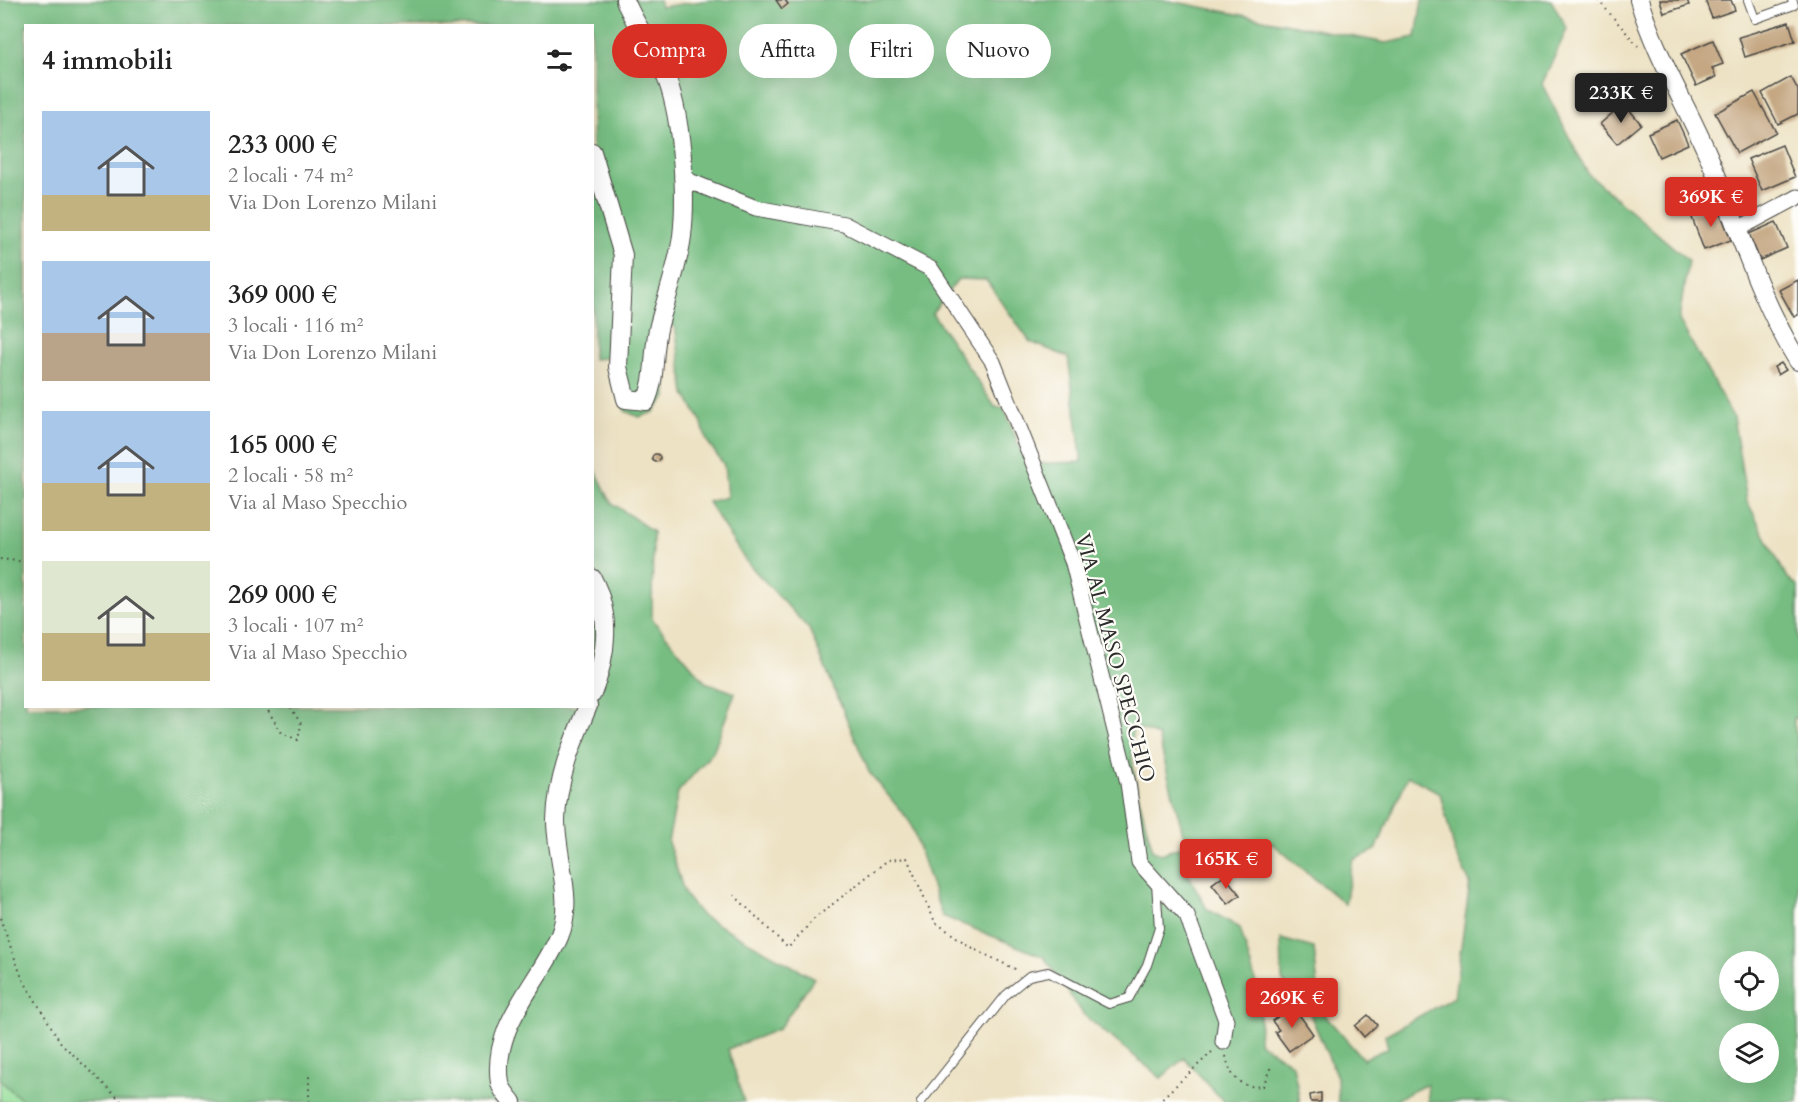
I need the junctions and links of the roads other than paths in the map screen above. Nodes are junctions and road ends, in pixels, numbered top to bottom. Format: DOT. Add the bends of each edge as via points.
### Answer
graph roads {
  1 [pos="624,0"];
  2 [pos="1639,0"];
  3 [pos="1748,0"];
  4 [pos="1792,0"];
  5 [pos="594,159"];
  6 [pos="682,178"];
  7 [pos="1798,197"];
  8 [pos="1738,230"];
  9 [pos="1798,361"];
  10 [pos="594,584"];
  11 [pos="594,689"];
  12 [pos="587,708"];
  13 [pos="1156,881"];
  14 [pos="1223,1042"];
  15 [pos="512,1102"];
  16 [pos="921,1102"];
  1 -- 6 [label="street" via="665,73 678,123"];
  2 -- 8 [label="street"];
  3 -- 4 [label="lane" via="1755,19 1794,5"];
  5 -- 6 [label="street" via="623,255 618,367 621,387 630,401 646,401 654,381 658,328 682,234"];
  6 -- 13 [label="street, VIA AL MASO SPECCHIO" via="756,208 844,224 931,269 993,362 1073,563 1128,783 1139,862"];
  7 -- 8 [label="street"];
  8 -- 9 [label="street" via="1758,288"];
  10 -- 11 [label="street" via="605,614 607,638"];
  12 -- 15 [label="street" via="562,771 556,819 558,861 566,902 560,936 516,1008 501,1059 500,1085"];
  13 -- 14 [label="street, VIA AL MASO SPECCHIO" via="1187,916 1226,1020"];
  13 -- 16 [label="lane" via="1159,928 1147,964 1129,998 1109,1004 1048,972 1029,976 1006,995"];
}
